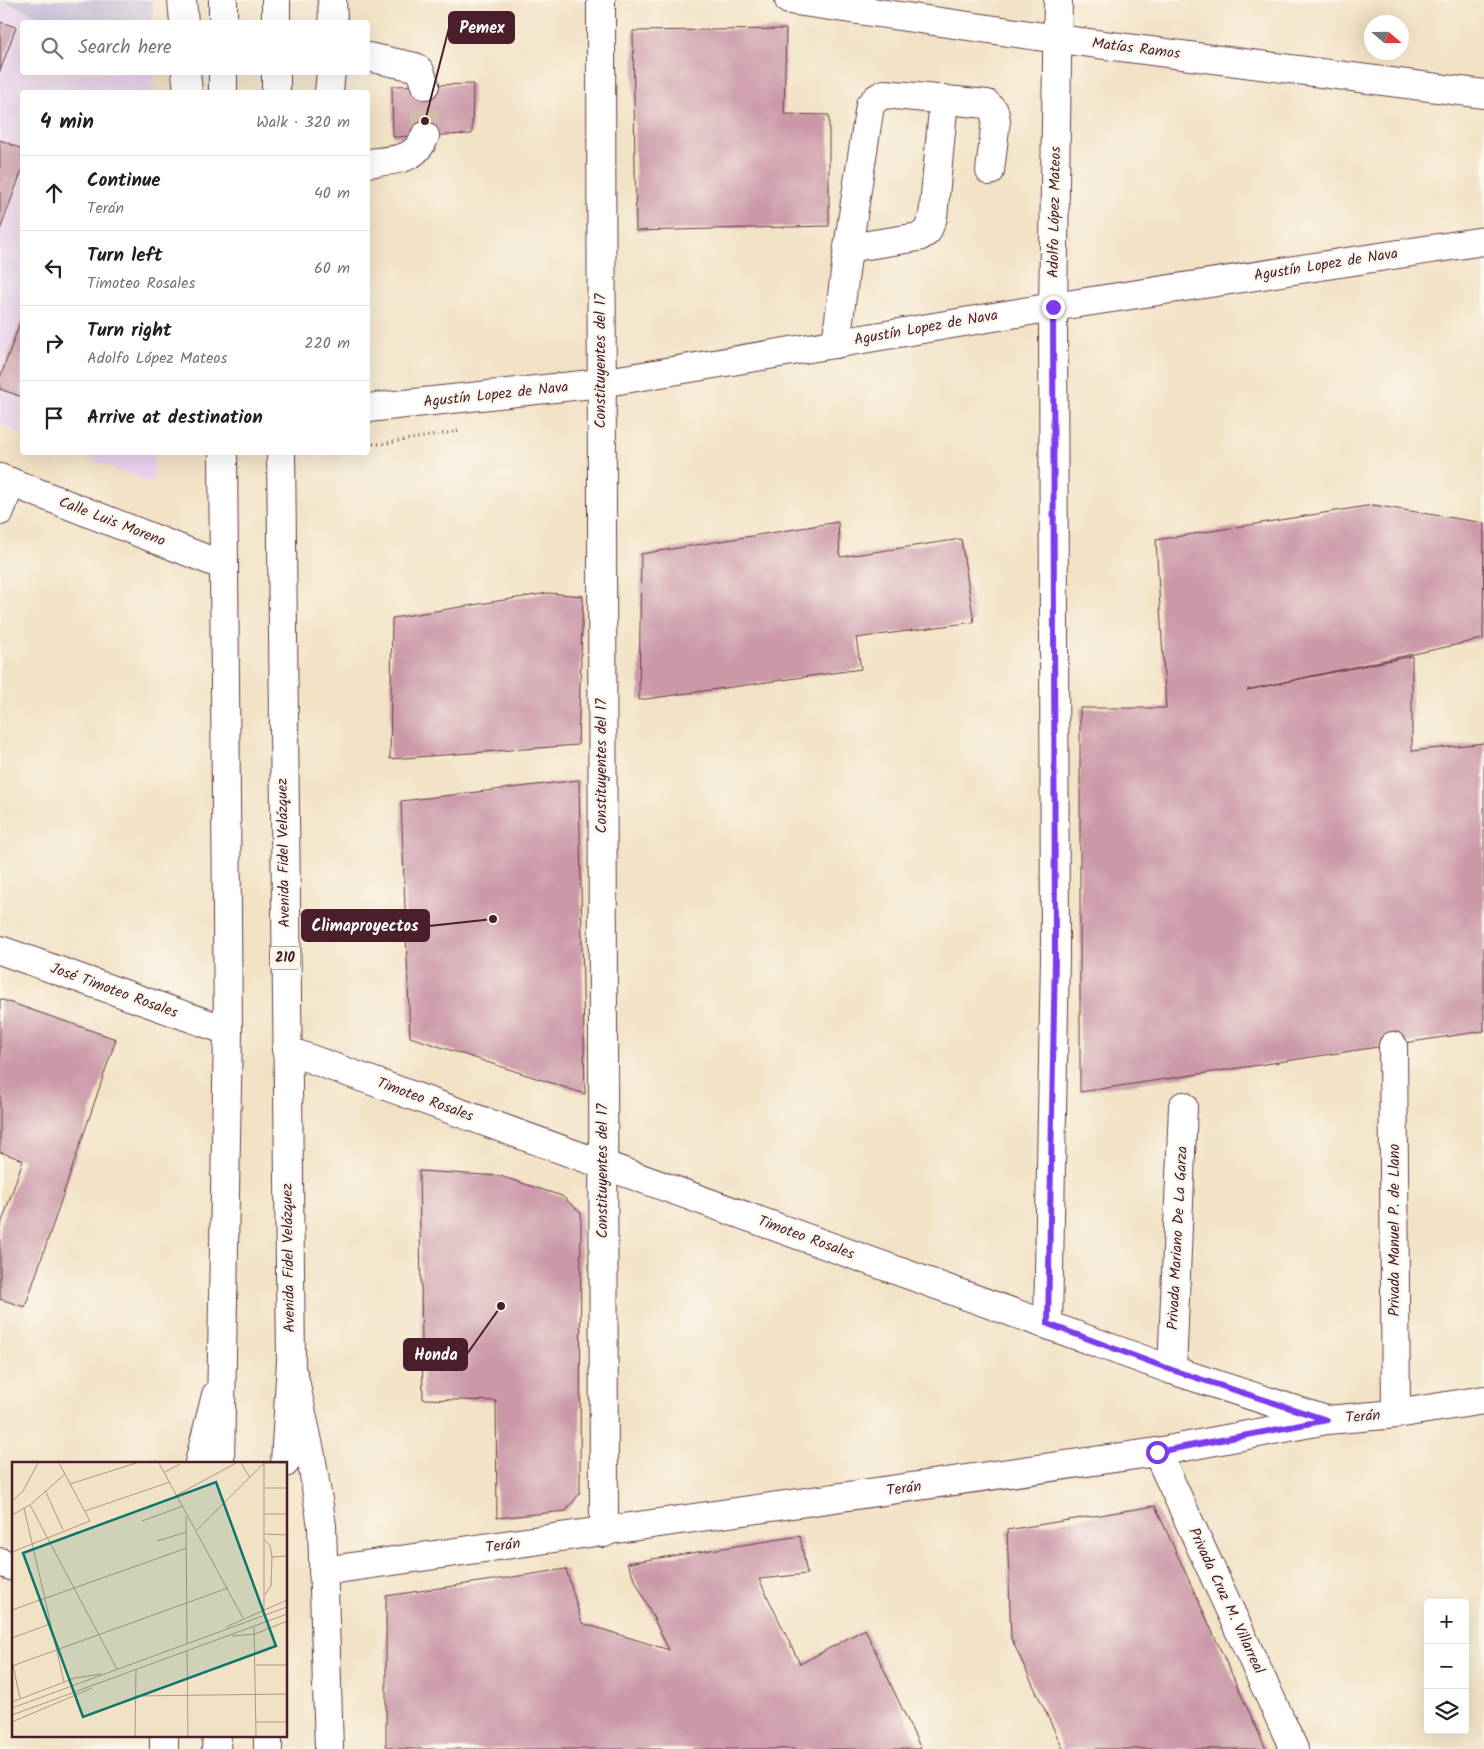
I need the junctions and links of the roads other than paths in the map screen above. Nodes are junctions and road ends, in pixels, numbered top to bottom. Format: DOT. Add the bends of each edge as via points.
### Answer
graph roads {
  1 [pos="182,0"];
  2 [pos="223,0"];
  3 [pos="276,0"];
  4 [pos="332,0"];
  5 [pos="601,0"];
  6 [pos="789,0"];
  7 [pos="1058,0"];
  8 [pos="833,3"];
  9 [pos="184,20"];
  10 [pos="223,20"];
  11 [pos="276,20"];
  12 [pos="333,20"];
  13 [pos="1058,39"];
  14 [pos="370,57"];
  15 [pos="186,75"];
  16 [pos="223,75"];
  17 [pos="276,75"];
  18 [pos="331,75"];
  19 [pos="426,85"];
  20 [pos="188,90"];
  21 [pos="222,90"];
  22 [pos="276,90"];
  23 [pos="329,90"];
  24 [pos="1484,94"];
  25 [pos="944,99"];
  26 [pos="424,136"];
  27 [pos="370,162"];
  28 [pos="990,171"];
  29 [pos="1484,241"];
  30 [pos="848,248"];
  31 [pos="1053,307"];
  32 [pos="836,344"];
  33 [pos="601,383"];
  34 [pos="370,408"];
  35 [pos="223,455"];
  36 [pos="281,455"];
  37 [pos="5,480"];
  38 [pos="0,511"];
  39 [pos="224,566"];
  40 [pos="0,950"];
  41 [pos="228,1031"];
  42 [pos="1394,1046"];
  43 [pos="286,1050"];
  44 [pos="1184,1106"];
  45 [pos="603,1165"];
  46 [pos="1048,1324"];
  47 [pos="291,1361"];
  48 [pos="1172,1370"];
  49 [pos="222,1372"];
  50 [pos="1484,1400"];
  51 [pos="1396,1414"];
  52 [pos="1327,1420"];
  53 [pos="1157,1452"];
  54 [pos="199,1462"];
  55 [pos="220,1462"];
  56 [pos="285,1462"];
  57 [pos="604,1533"];
  58 [pos="0,1562"];
  59 [pos="12,1566"];
  60 [pos="323,1571"];
  61 [pos="164,1736"];
  62 [pos="216,1736"];
  63 [pos="268,1736"];
  64 [pos="164,1749"];
  65 [pos="216,1749"];
  66 [pos="268,1749"];
  67 [pos="329,1749"];
  68 [pos="1294,1749"];
  1 -- 9 [label="main road"];
  2 -- 10 [label="main road"];
  3 -- 11 [label="main road"];
  4 -- 12 [label="main road"];
  5 -- 33 [label="main road, Constituyentes del 17"];
  6 -- 8 [label="main road, Matías Ramos"];
  7 -- 13 [label="main road, Adolfo López Mateos"];
  8 -- 13 [label="main road, Matías Ramos"];
  13 -- 24 [label="main road, Matías Ramos"];
  13 -- 31 [label="main road, Adolfo López Mateos"];
  14 -- 19 [label="main road" via="415,67"];
  15 -- 20 [label="main road"];
  16 -- 21 [label="main road"];
  17 -- 22 [label="main road"];
  18 -- 23 [label="main road"];
  25 -- 28 [label="main road" via="987,104 994,111 996,120"];
  25 -- 30 [label="main road" via="933,217 927,232 919,237"];
  25 -- 30 [label="main road" via="885,94 870,105"];
  26 -- 27 [label="main road" via="417,151 410,156"];
  29 -- 31 [label="main road, Agustín Lopez de Nava"];
  30 -- 32 [label="main road"];
  31 -- 32 [label="main road, Agustín Lopez de Nava"];
  31 -- 46 [label="main road, Adolfo López Mateos" via="1055,956"];
  32 -- 33 [label="main road, Agustín Lopez de Nava"];
  33 -- 34 [label="main road, Agustín Lopez de Nava"];
  33 -- 45 [label="main road, Constituyentes del 17"];
  35 -- 39 [label="main road"];
  36 -- 43 [label="main road, Avenida Fidel Velázquez / 210"];
  37 -- 38 [label="main road"];
  37 -- 39 [label="main road, Calle Luis Moreno"];
  39 -- 41 [label="main road"];
  40 -- 41 [label="main road, José Timoteo Rosales"];
  41 -- 49 [label="main road"];
  42 -- 51 [label="main road, Privada Manuel P. de Llano"];
  43 -- 45 [label="main road, Timoteo Rosales"];
  43 -- 47 [label="main road, Avenida Fidel Velázquez / 210"];
  44 -- 48 [label="main road, Privada Mariano De La Garza"];
  45 -- 46 [label="main road, Timoteo Rosales"];
  45 -- 57 [label="main road, Constituyentes del 17"];
  46 -- 48 [label="main road, Timoteo Rosales"];
  47 -- 56 [label="main road, Avenida Fidel Velázquez / 210"];
  47 -- 60 [label="main road" via="318,1494"];
  48 -- 52 [label="main road, Timoteo Rosales"];
  49 -- 54 [label="main road"];
  49 -- 55 [label="main road"];
  50 -- 51 [label="main road, Terán"];
  51 -- 52 [label="main road, Terán"];
  52 -- 53 [label="main road, Terán"];
  53 -- 57 [label="main road, Terán"];
  53 -- 68 [label="main road, Privada Cruz M. Villarreal"];
  57 -- 60 [label="main road, Terán"];
  58 -- 59 [label="main road"];
  60 -- 67 [label="main road"];
  61 -- 64 [label="main road"];
  62 -- 65 [label="main road"];
  63 -- 66 [label="main road"];
}
